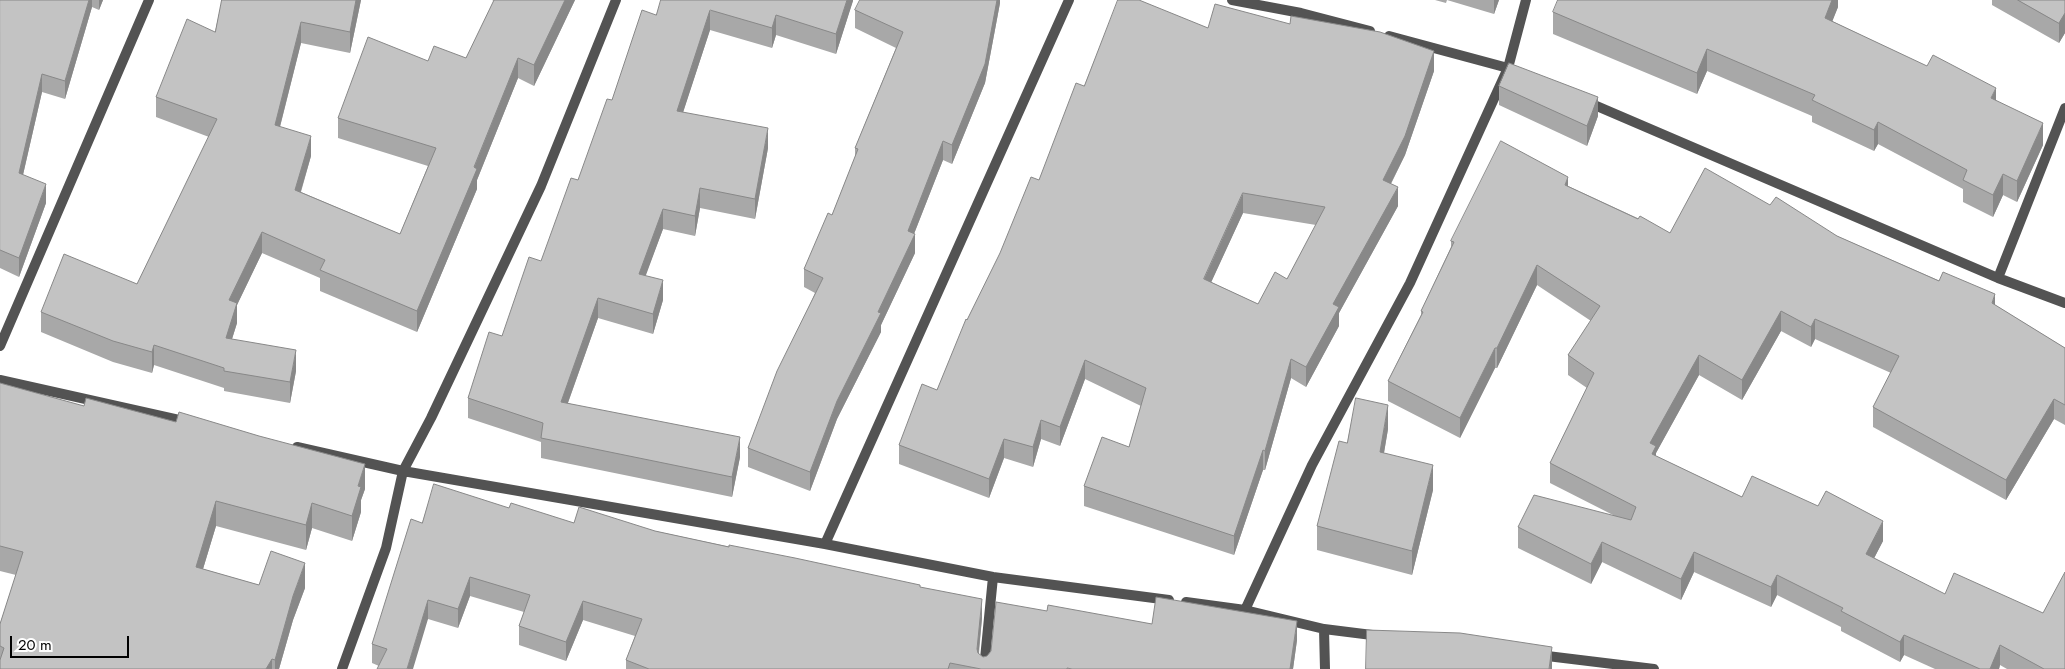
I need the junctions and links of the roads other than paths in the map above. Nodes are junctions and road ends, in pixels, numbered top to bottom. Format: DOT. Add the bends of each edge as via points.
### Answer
graph roads {
  1 [pos="149,0"];
  2 [pos="616,0"];
  3 [pos="1069,0"];
  4 [pos="1232,0"];
  5 [pos="1526,0"];
  6 [pos="1508,68"];
  7 [pos="1526,75"];
  8 [pos="1571,95"];
  9 [pos="2065,108"];
  10 [pos="1998,278"];
  11 [pos="2065,303"];
  12 [pos="0,346"];
  13 [pos="0,380"];
  14 [pos="201,425"];
  15 [pos="288,445"];
  16 [pos="403,471"];
  17 [pos="825,544"];
  18 [pos="993,577"];
  19 [pos="1245,610"];
  20 [pos="1324,629"];
  21 [pos="1392,637"];
  22 [pos="1528,654"];
  23 [pos="346,668"];
  24 [pos="984,669"];
  25 [pos="1325,669"];
  26 [pos="1654,669"];
  1 -- 12 [label="street"];
  2 -- 16 [label="street" via="541,186"];
  3 -- 17 [label="street"];
  4 -- 6 [label="street" via="1301,13"];
  5 -- 6 [label="street"];
  6 -- 7 [label="street"];
  6 -- 19 [label="street" via="1410,283 1312,464"];
  8 -- 10 [label="street"];
  9 -- 10 [label="street"];
  10 -- 11 [label="street"];
  13 -- 14 [label="street"];
  15 -- 16 [label="street"];
  16 -- 17 [label="street"];
  16 -- 23 [label="street" via="386,548"];
  17 -- 18 [label="street"];
  18 -- 19 [label="street"];
  18 -- 24 [label="street"];
  19 -- 20 [label="street"];
  20 -- 21 [label="street"];
  20 -- 25 [label="street"];
  22 -- 26 [label="street"];
}
